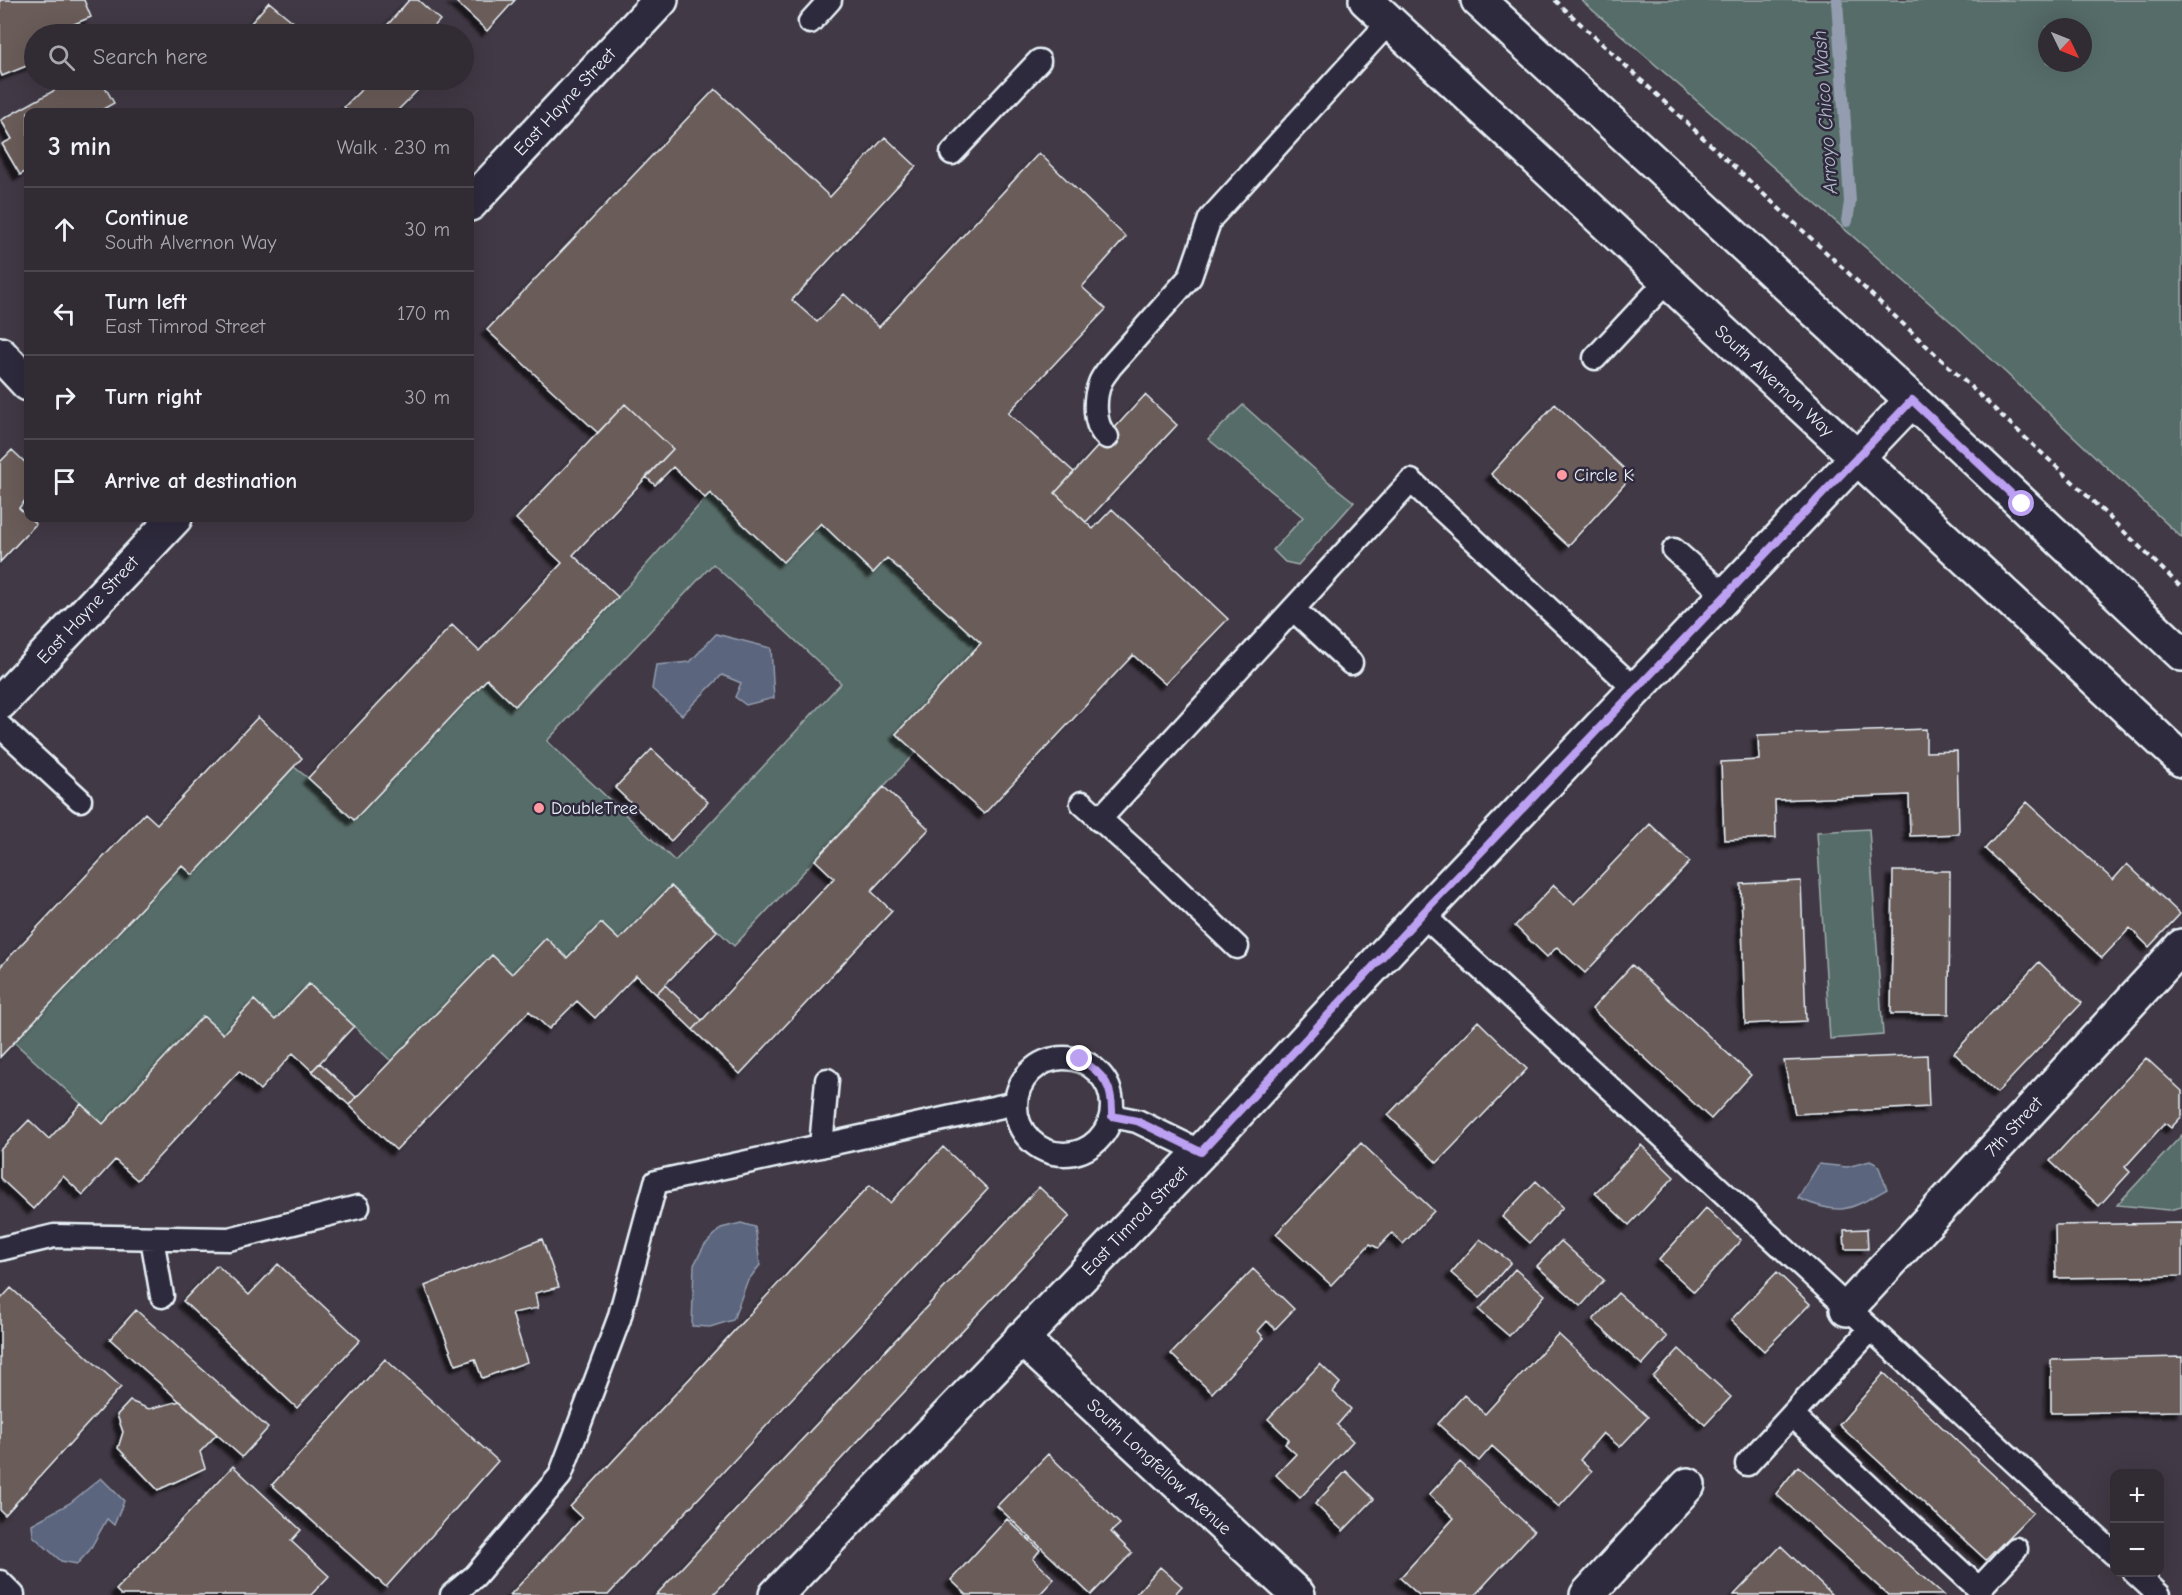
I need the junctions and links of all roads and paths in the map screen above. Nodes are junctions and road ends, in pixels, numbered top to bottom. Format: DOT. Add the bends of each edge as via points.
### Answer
graph roads {
  1 [pos="661,0"];
  2 [pos="830,0"];
  3 [pos="1478,0"];
  4 [pos="1555,0"];
  5 [pos="1378,11"];
  6 [pos="810,21"];
  7 [pos="1039,60"];
  8 [pos="952,153"];
  9 [pos="474,200"];
  10 [pos="1667,281"];
  11 [pos="0,354"];
  12 [pos="1595,358"];
  13 [pos="24,380"];
  14 [pos="1912,400"];
  15 [pos="1107,436"];
  16 [pos="1857,458"];
  17 [pos="165,522"];
  18 [pos="1674,550"];
  19 [pos="2182,588"];
  20 [pos="1726,596"];
  21 [pos="1293,609"];
  22 [pos="2182,654"];
  23 [pos="1351,663"];
  24 [pos="1636,690"];
  25 [pos="0,703"];
  26 [pos="0,726"];
  27 [pos="2182,760"];
  28 [pos="80,800"];
  29 [pos="1082,803"];
  30 [pos="1100,820"];
  31 [pos="1422,914"];
  32 [pos="2182,946"];
  33 [pos="1237,947"];
  34 [pos="827,1080"];
  35 [pos="1016,1103"];
  36 [pos="1112,1116"];
  37 [pos="821,1146"];
  38 [pos="1201,1152"];
  39 [pos="358,1207"];
  40 [pos="152,1238"];
  41 [pos="0,1249"];
  42 [pos="162,1296"];
  43 [pos="1858,1319"];
  44 [pos="1021,1338"];
  45 [pos="1792,1415"];
  46 [pos="1747,1464"];
  47 [pos="1688,1485"];
  48 [pos="2016,1549"];
  49 [pos="2110,1549"];
  50 [pos="2139,1577"];
  51 [pos="0,1582"];
  52 [pos="13,1595"];
  53 [pos="452,1595"];
  54 [pos="776,1595"];
  55 [pos="1298,1595"];
  56 [pos="1587,1595"];
  57 [pos="2159,1595"];
  1 -- 9 [label="street, East Hayne Street"];
  2 -- 6 [label="lane"];
  3 -- 14 [label="street"];
  4 -- 19 [label="path"];
  5 -- 10 [label="street, South Alvernon Way"];
  5 -- 15 [label="lane" via="1210,219 1190,277 1100,381 1096,415 1102,433"];
  7 -- 8 [label="lane"];
  10 -- 12 [label="lane"];
  10 -- 16 [label="street, South Alvernon Way"];
  11 -- 13 [label="street"];
  14 -- 16 [label="street, East Timrod Street"];
  14 -- 22 [label="street"];
  16 -- 20 [label="street, East Timrod Street"];
  16 -- 27 [label="street, South Alvernon Way"];
  17 -- 25 [label="street, East Hayne Street"];
  18 -- 20 [label="lane"];
  20 -- 24 [label="street, East Timrod Street"];
  21 -- 23 [label="lane"];
  21 -- 24 [label="lane" via="1411,481"];
  21 -- 30 [label="lane"];
  24 -- 31 [label="street, East Timrod Street"];
  26 -- 28 [label="lane"];
  29 -- 30 [label="lane"];
  30 -- 33 [label="lane"];
  31 -- 38 [label="street, East Timrod Street"];
  31 -- 43 [label="lane"];
  32 -- 43 [label="street, 7th Street"];
  34 -- 37 [label="lane"];
  35 -- 36 [label="lane" via="1022,1130 1035,1144 1054,1154 1074,1153 1092,1146 1106,1131"];
  35 -- 36 [label="lane" via="1025,1078 1043,1062 1080,1059 1096,1069 1110,1088"];
  35 -- 37 [label="lane"];
  36 -- 38 [label="lane" via="1137,1121"];
  37 -- 53 [label="lane" via="656,1182 619,1319 560,1476 476,1576"];
  38 -- 44 [label="street, East Timrod Street"];
  39 -- 40 [label="lane" via="229,1239"];
  40 -- 41 [label="lane" via="54,1236"];
  40 -- 42 [label="lane"];
  43 -- 45 [label="lane"];
  43 -- 49 [label="lane"];
  44 -- 54 [label="street, East Timrod Street"];
  44 -- 55 [label="street, South Longfellow Avenue"];
  45 -- 46 [label="lane"];
  45 -- 48 [label="lane" via="1979,1589"];
  47 -- 56 [label="street"];
  50 -- 57 [label="lane"];
  51 -- 52 [label="lane"];
}
